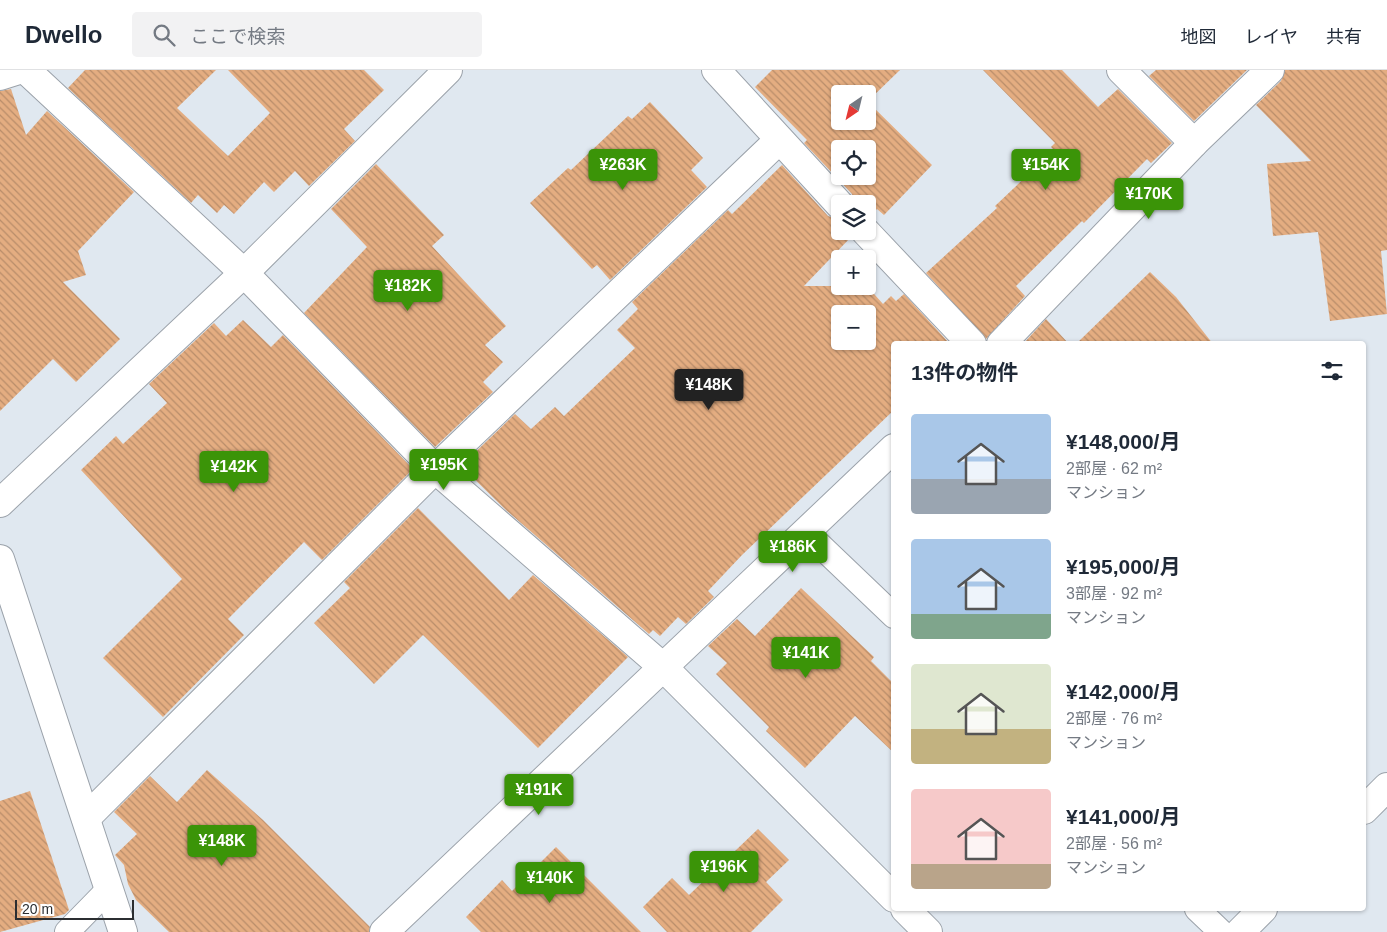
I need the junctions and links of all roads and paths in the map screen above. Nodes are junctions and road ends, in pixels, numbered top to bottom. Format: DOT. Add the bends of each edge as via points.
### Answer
graph roads {
  1 [pos="19,70"];
  2 [pos="26,70"];
  3 [pos="448,70"];
  4 [pos="716,70"];
  5 [pos="1121,70"];
  6 [pos="1270,70"];
  7 [pos="0,76"];
  8 [pos="779,140"];
  9 [pos="1194,143"];
  10 [pos="831,195"];
  11 [pos="874,240"];
  12 [pos="244,273"];
  13 [pos="969,341"];
  14 [pos="1004,341"];
  15 [pos="891,451"];
  16 [pos="435,469"];
  17 [pos="0,503"];
  18 [pos="806,532"];
  19 [pos="0,559"];
  20 [pos="891,613"];
  21 [pos="664,668"];
  22 [pos="86,818"];
  23 [pos="109,889"];
  24 [pos="891,895"];
  25 [pos="907,911"];
  26 [pos="1199,911"];
  27 [pos="1261,911"];
  28 [pos="67,932"];
  29 [pos="123,932"];
  30 [pos="384,932"];
  31 [pos="928,932"];
  32 [pos="1221,932"];
  33 [pos="1240,932"];
  1 -- 7 [label="street"];
  2 -- 12 [label="street"];
  3 -- 12 [label="street"];
  4 -- 8 [label="street"];
  5 -- 9 [label="street"];
  6 -- 9 [label="street"];
  8 -- 10 [label="street"];
  8 -- 16 [label="street"];
  9 -- 14 [label="street"];
  11 -- 13 [label="street"];
  12 -- 16 [label="street"];
  12 -- 17 [label="street"];
  15 -- 18 [label="street"];
  16 -- 21 [label="street"];
  16 -- 22 [label="street"];
  18 -- 20 [label="lane"];
  18 -- 21 [label="street"];
  19 -- 22 [label="street"];
  21 -- 24 [label="street"];
  21 -- 30 [label="street"];
  22 -- 23 [label="street"];
  23 -- 28 [label="lane"];
  23 -- 29 [label="street"];
  25 -- 31 [label="street"];
  26 -- 32 [label="lane"];
  27 -- 33 [label="street"];
}
